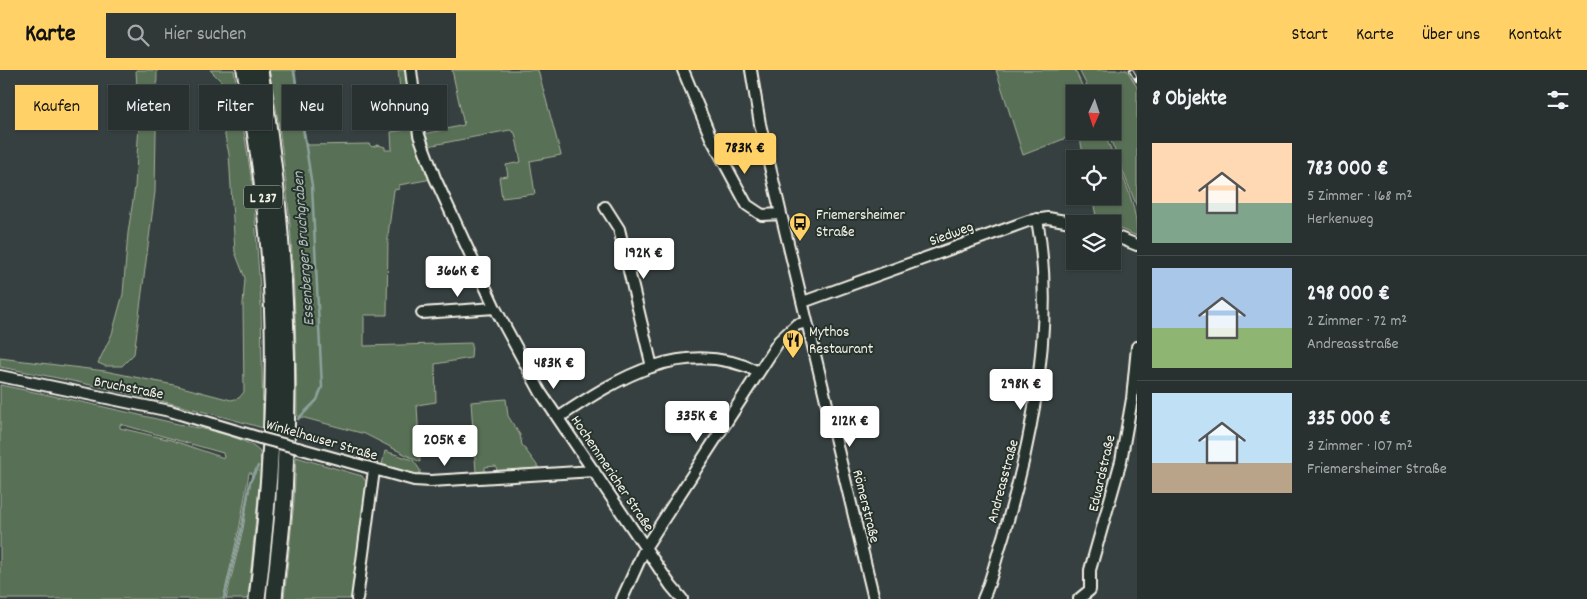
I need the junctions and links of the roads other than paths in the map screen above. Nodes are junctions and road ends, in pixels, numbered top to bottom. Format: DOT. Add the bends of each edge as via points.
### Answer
graph roads {
  1 [pos="245,70"];
  2 [pos="260,70"];
  3 [pos="411,70"];
  4 [pos="683,70"];
  5 [pos="751,70"];
  6 [pos="605,207"];
  7 [pos="781,214"];
  8 [pos="1038,219"];
  9 [pos="1066,220"];
  10 [pos="1121,239"];
  11 [pos="1137,245"];
  12 [pos="803,302"];
  13 [pos="495,308"];
  14 [pos="422,313"];
  15 [pos="807,322"];
  16 [pos="1137,347"];
  17 [pos="652,366"];
  18 [pos="759,372"];
  19 [pos="0,376"];
  20 [pos="558,418"];
  21 [pos="255,436"];
  22 [pos="374,470"];
  23 [pos="594,471"];
  24 [pos="645,548"];
  25 [pos="257,599"];
  26 [pos="274,599"];
  27 [pos="357,599"];
  28 [pos="622,599"];
  29 [pos="682,599"];
  30 [pos="874,599"];
  31 [pos="983,599"];
  32 [pos="1079,599"];
  1 -- 25 [label="highway, L 237" via="265,207 273,324 270,463"];
  2 -- 26 [label="highway, L 237" via="278,196 287,351 284,499"];
  3 -- 13 [label="street, Hochemmericher Straße" via="419,135 435,178"];
  4 -- 7 [label="street" via="711,138 751,210 762,215"];
  5 -- 7 [label="street, Römerstraße"];
  6 -- 17 [label="street" via="619,229"];
  7 -- 12 [label="street, Römerstraße"];
  8 -- 9 [label="street, Siedweg"];
  8 -- 12 [label="street, Siedweg"];
  8 -- 31 [label="street, Andreasstraße" via="1043,308 1036,395 1020,476"];
  10 -- 11 [label="street"];
  12 -- 15 [label="street, Römerstraße"];
  13 -- 14 [label="street"];
  13 -- 20 [label="street, Hochemmericher Straße"];
  15 -- 18 [label="street" via="796,325 785,335"];
  15 -- 30 [label="street, Römerstraße"];
  16 -- 32 [label="street, Eduardstraße" via="1121,461 1090,570 1090,590"];
  17 -- 18 [label="street" via="710,357 744,364"];
  17 -- 20 [label="street" via="606,387"];
  18 -- 24 [label="street"];
  19 -- 21 [label="street, Bruchstraße" via="170,411"];
  20 -- 23 [label="street, Hochemmericher Straße"];
  21 -- 22 [label="street, Winkelhauser Straße, bridge"];
  22 -- 23 [label="street, Winkelhauser Straße" via="431,481"];
  22 -- 27 [label="street"];
  23 -- 24 [label="street, Hochemmericher Straße"];
  24 -- 28 [label="street"];
  24 -- 29 [label="street, Hochemmericher Straße"];
}
